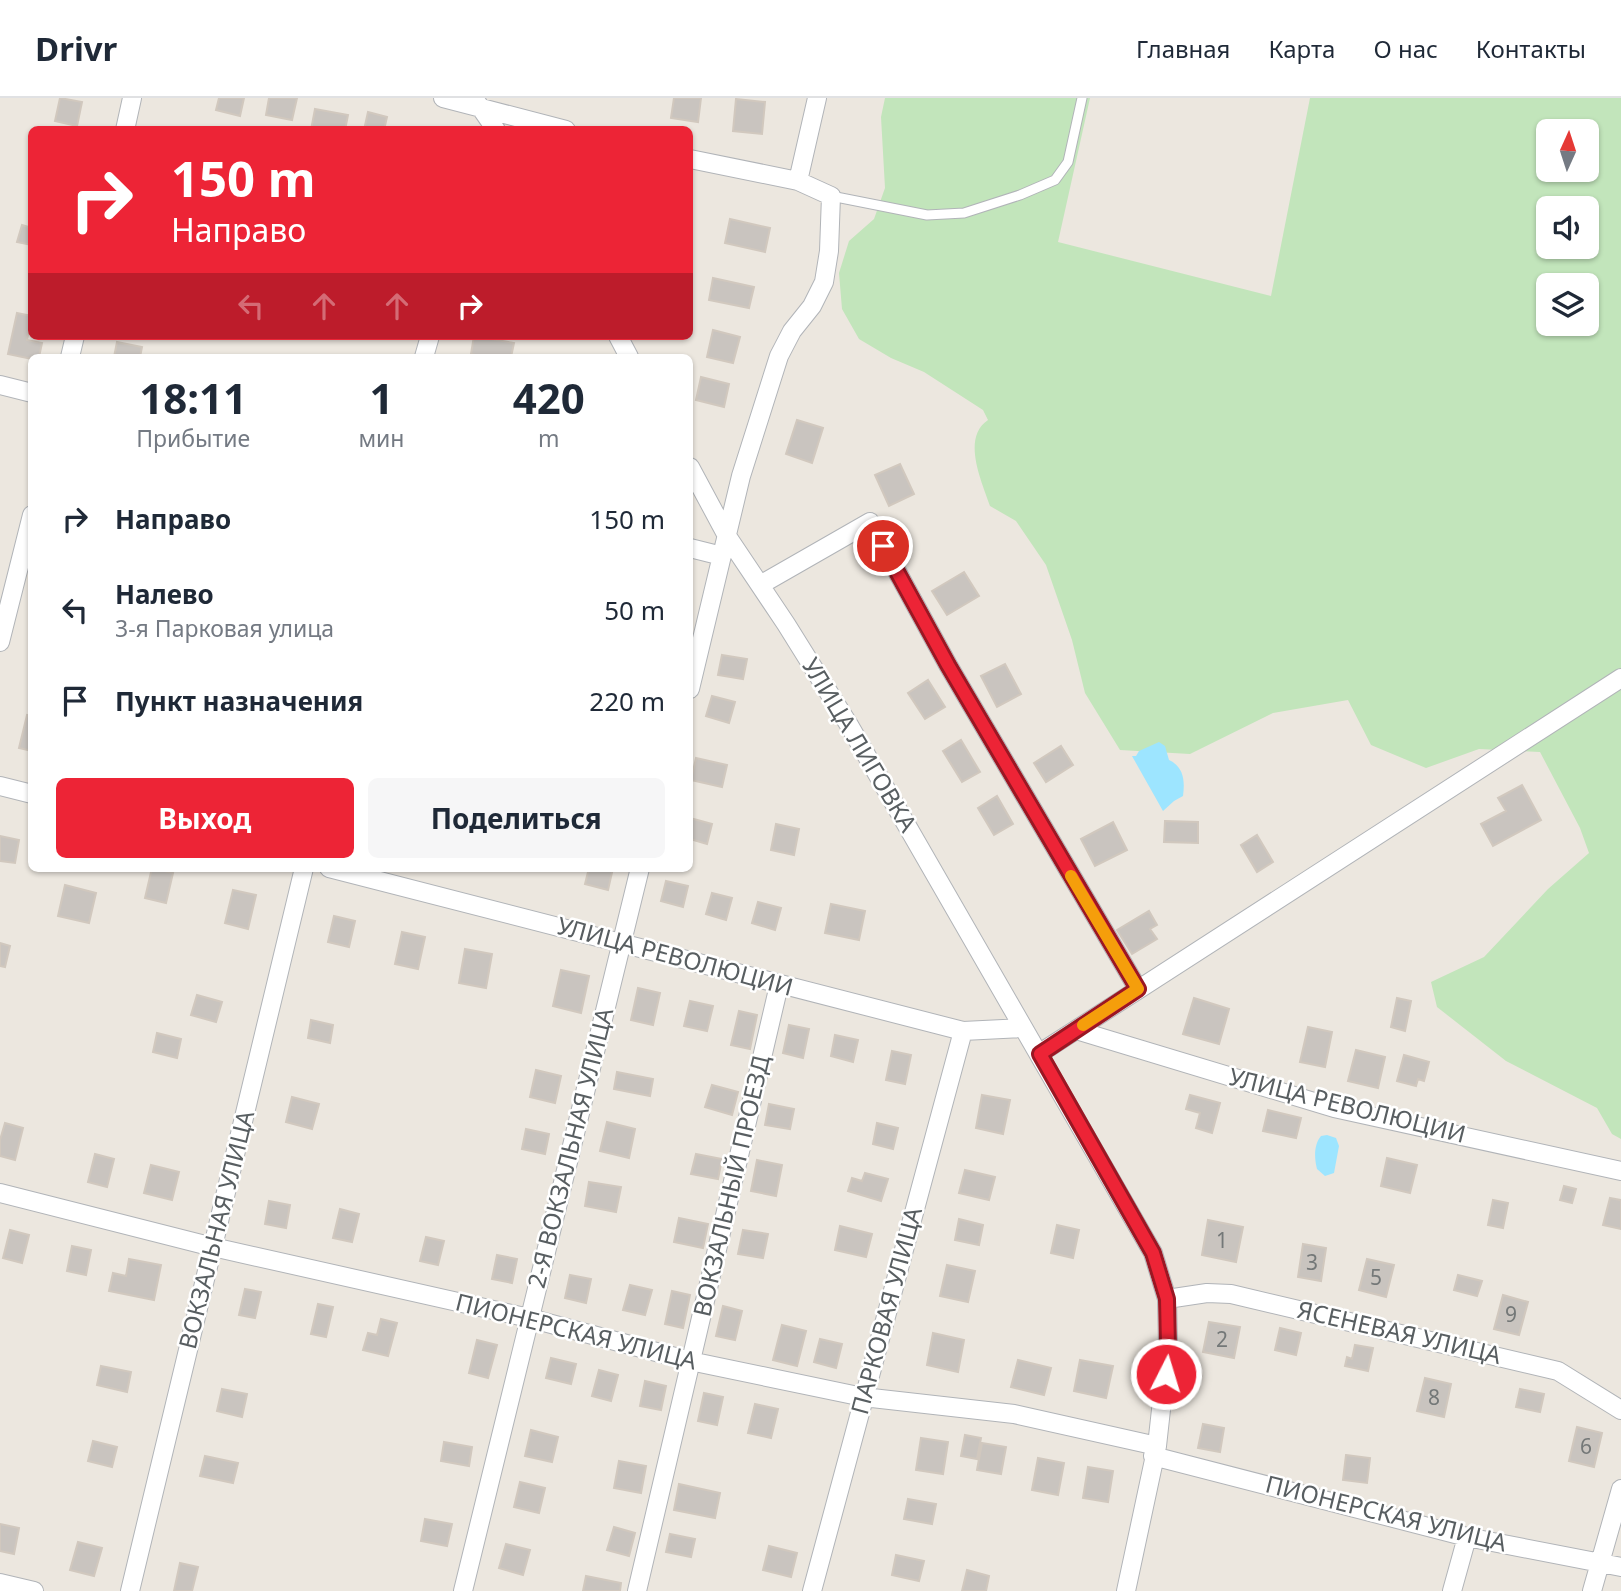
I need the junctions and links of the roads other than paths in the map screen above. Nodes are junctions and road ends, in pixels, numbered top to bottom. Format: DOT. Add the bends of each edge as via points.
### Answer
graph roads {
  1 [pos="132,98"];
  2 [pos="443,98"];
  3 [pos="817,98"];
  4 [pos="1082,98"];
  5 [pos="480,112"];
  6 [pos="126,126"];
  7 [pos="492,126"];
  8 [pos="547,126"];
  9 [pos="693,160"];
  10 [pos="798,181"];
  11 [pos="831,196"];
  12 [pos="0,385"];
  13 [pos="28,392"];
  14 [pos="693,473"];
  15 [pos="28,531"];
  16 [pos="727,536"];
  17 [pos="693,549"];
  18 [pos="722,556"];
  19 [pos="760,585"];
  20 [pos="0,642"];
  21 [pos="693,677"];
  22 [pos="1621,678"];
  23 [pos="0,786"];
  24 [pos="28,793"];
  25 [pos="303,872"];
  26 [pos="345,872"];
  27 [pos="639,872"];
  28 [pos="622,943"];
  29 [pos="779,985"];
  30 [pos="1138,989"];
  31 [pos="1023,1028"];
  32 [pos="1076,1030"];
  33 [pos="963,1031"];
  34 [pos="1040,1054"];
  35 [pos="1621,1171"];
  36 [pos="0,1193"];
  37 [pos="213,1247"];
  38 [pos="1167,1299"];
  39 [pos="529,1318"];
  40 [pos="690,1362"];
  41 [pos="863,1397"];
  42 [pos="1621,1410"];
  43 [pos="1155,1451"];
  44 [pos="1621,1489"];
  45 [pos="1467,1537"];
  46 [pos="1600,1562"];
  47 [pos="1621,1566"];
  48 [pos="0,1583"];
  49 [pos="34,1591"];
  50 [pos="130,1591"];
  51 [pos="463,1591"];
  52 [pos="637,1591"];
  53 [pos="812,1591"];
  54 [pos="1126,1591"];
  55 [pos="1452,1591"];
  56 [pos="1591,1591"];
  1 -- 6 [label="street"];
  2 -- 5 [label="street"];
  3 -- 10 [label="street"];
  4 -- 11 [label="lane" via="1068,162 1055,180 1020,195 964,214 927,215"];
  5 -- 7 [label="street"];
  5 -- 8 [label="street"];
  9 -- 10 [label="street"];
  10 -- 11 [label="street"];
  11 -- 16 [label="street" via="824,282 779,356"];
  12 -- 13 [label="street"];
  14 -- 16 [label="street, УЛИЦА ЛИГОВКА"];
  15 -- 20 [label="street"];
  16 -- 18 [label="street"];
  16 -- 19 [label="street, УЛИЦА ЛИГОВКА"];
  17 -- 18 [label="street"];
  18 -- 21 [label="street"];
  19 -- 30 [label="street" via="870,522 948,665"];
  19 -- 31 [label="street, УЛИЦА ЛИГОВКА" via="849,725"];
  22 -- 30 [label="street"];
  23 -- 24 [label="street"];
  25 -- 37 [label="street, ВОКЗАЛЬНАЯ УЛИЦА"];
  26 -- 28 [label="street, УЛИЦА РЕВОЛЮЦИИ"];
  27 -- 28 [label="street, 2-Я ВОКЗАЛЬНАЯ УЛИЦА"];
  28 -- 29 [label="street, УЛИЦА РЕВОЛЮЦИИ"];
  28 -- 39 [label="street, 2-Я ВОКЗАЛЬНАЯ УЛИЦА"];
  29 -- 33 [label="street, УЛИЦА РЕВОЛЮЦИИ"];
  29 -- 40 [label="street, ВОКЗАЛЬНЫЙ ПРОЕЗД"];
  30 -- 32 [label="street"];
  31 -- 33 [label="street, УЛИЦА РЕВОЛЮЦИИ"];
  31 -- 34 [label="street, УЛИЦА ЛИГОВКА"];
  32 -- 34 [label="street"];
  32 -- 35 [label="street, УЛИЦА РЕВОЛЮЦИИ" via="1334,1108"];
  33 -- 41 [label="street, ПАРКОВАЯ УЛИЦА"];
  34 -- 38 [label="street, УЛИЦА ЛИГОВКА" via="1144,1234"];
  36 -- 37 [label="street, ПИОНЕРСКАЯ УЛИЦА"];
  37 -- 39 [label="street, ПИОНЕРСКАЯ УЛИЦА"];
  37 -- 50 [label="street, ВОКЗАЛЬНАЯ УЛИЦА"];
  38 -- 42 [label="street, ЯСЕНЕВАЯ УЛИЦА" via="1231,1294 1455,1345 1558,1371"];
  38 -- 43 [label="street, УЛИЦА ЛИГОВКА" via="1168,1346"];
  39 -- 40 [label="street, ПИОНЕРСКАЯ УЛИЦА"];
  39 -- 51 [label="street, 2-Я ВОКЗАЛЬНАЯ УЛИЦА"];
  40 -- 41 [label="street, ПИОНЕРСКАЯ УЛИЦА"];
  40 -- 52 [label="street, ВОКЗАЛЬНЫЙ ПРОЕЗД"];
  41 -- 43 [label="street, ПИОНЕРСКАЯ УЛИЦА" via="1014,1414"];
  41 -- 53 [label="street, ПАРКОВАЯ УЛИЦА"];
  43 -- 45 [label="street, ПИОНЕРСКАЯ УЛИЦА"];
  43 -- 54 [label="street, УЛИЦА ЛИГОВКА"];
  44 -- 46 [label="street"];
  45 -- 46 [label="street, ПИОНЕРСКАЯ УЛИЦА"];
  45 -- 55 [label="street"];
  46 -- 47 [label="street, ПИОНЕРСКАЯ УЛИЦА"];
  46 -- 56 [label="street"];
  48 -- 49 [label="street"];
}
